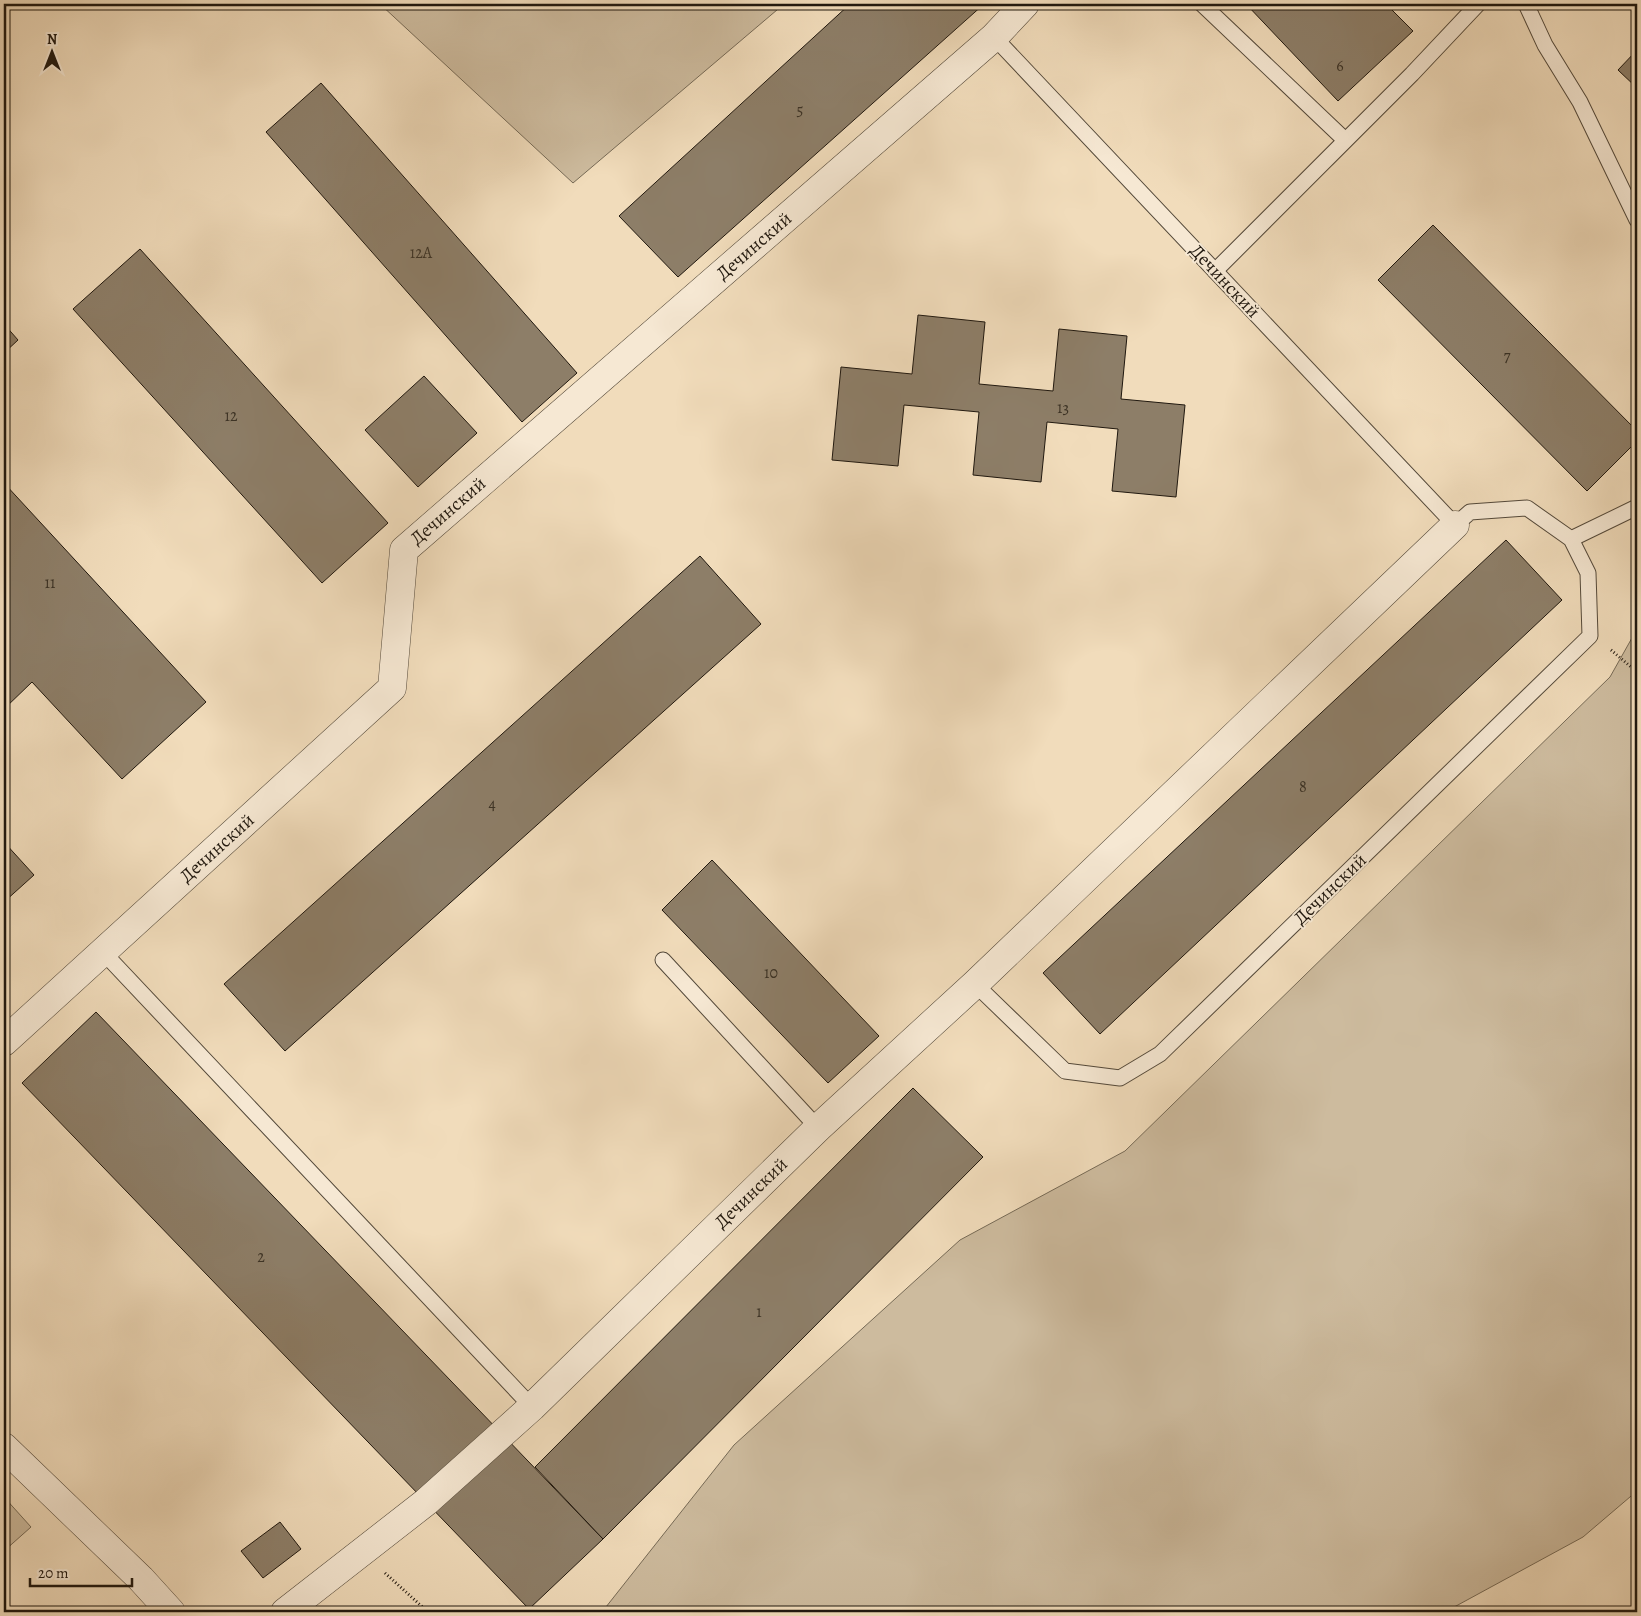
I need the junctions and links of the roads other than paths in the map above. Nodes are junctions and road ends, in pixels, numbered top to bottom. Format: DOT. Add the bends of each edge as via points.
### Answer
graph roads {
  1 [pos="1025,4"];
  2 [pos="1202,4"];
  3 [pos="1478,4"];
  4 [pos="1526,4"];
  5 [pos="994,37"];
  6 [pos="1345,140"];
  7 [pos="1637,220"];
  8 [pos="1215,271"];
  9 [pos="1637,506"];
  10 [pos="1455,525"];
  11 [pos="1571,538"];
  12 [pos="103,952"];
  13 [pos="663,960"];
  14 [pos="974,984"];
  15 [pos="4,1042"];
  16 [pos="818,1128"];
  17 [pos="532,1407"];
  18 [pos="4,1447"];
  19 [pos="170,1612"];
  20 [pos="285,1612"];
  1 -- 5 [label="street, Дечинский"];
  2 -- 6 [label="lane"];
  3 -- 6 [label="lane"];
  4 -- 7 [label="lane" via="1545,45 1580,102"];
  5 -- 8 [label="lane, Дечинский"];
  5 -- 12 [label="street, Дечинский" via="404,550 392,688"];
  6 -- 8 [label="lane"];
  8 -- 10 [label="lane, Дечинский"];
  9 -- 11 [label="lane"];
  10 -- 11 [label="lane, Дечинский" via="1470,512 1527,508"];
  10 -- 14 [label="street, Дечинский"];
  11 -- 14 [label="lane, Дечинский" via="1588,573 1590,636 1160,1054 1120,1078 1065,1071"];
  12 -- 15 [label="street, Дечинский"];
  12 -- 17 [label="lane"];
  13 -- 16 [label="lane"];
  14 -- 16 [label="street, Дечинский"];
  16 -- 17 [label="street, Дечинский"];
  17 -- 20 [label="street, Дечинский" via="426,1502"];
  18 -- 19 [label="street"];
}
